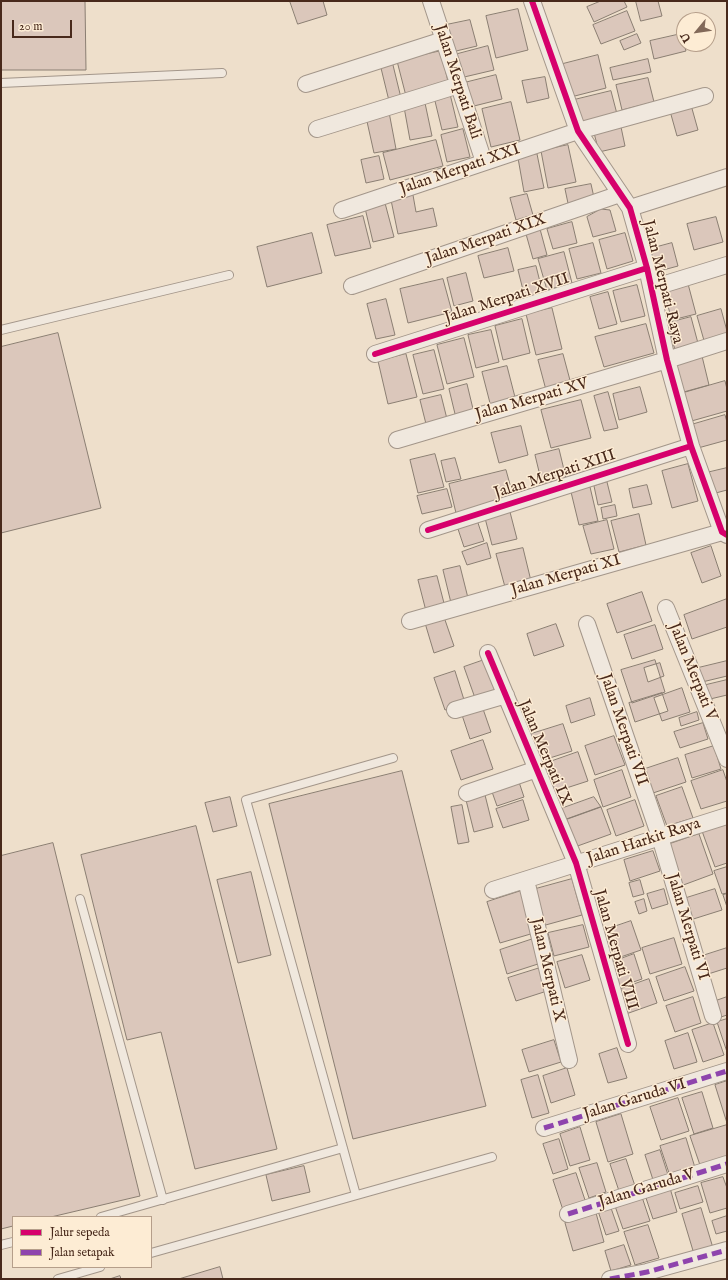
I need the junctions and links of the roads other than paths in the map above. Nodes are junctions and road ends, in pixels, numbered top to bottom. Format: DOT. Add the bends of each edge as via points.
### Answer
graph roads {
  1 [pos="431,1"];
  2 [pos="532,1"];
  3 [pos="443,40"];
  4 [pos="222,73"];
  5 [pos="1,83"];
  6 [pos="306,84"];
  7 [pos="459,85"];
  8 [pos="705,96"];
  9 [pos="317,129"];
  10 [pos="578,131"];
  11 [pos="484,162"];
  12 [pos="727,177"];
  13 [pos="620,194"];
  14 [pos="630,208"];
  15 [pos="342,210"];
  16 [pos="727,265"];
  17 [pos="647,268"];
  18 [pos="229,275"];
  19 [pos="352,286"];
  20 [pos="652,288"];
  21 [pos="1,330"];
  22 [pos="727,341"];
  23 [pos="375,354"];
  24 [pos="667,360"];
  25 [pos="397,440"];
  26 [pos="691,446"];
  27 [pos="723,526"];
  28 [pos="428,530"];
  29 [pos="666,608"];
  30 [pos="410,621"];
  31 [pos="586,624"];
  32 [pos="488,654"];
  33 [pos="506,695"];
  34 [pos="455,710"];
  35 [pos="393,758"];
  36 [pos="727,759"];
  37 [pos="537,769"];
  38 [pos="466,792"];
  39 [pos="727,816"];
  40 [pos="660,837"];
  41 [pos="576,863"];
  42 [pos="526,880"];
  43 [pos="493,890"];
  44 [pos="80,899"];
  45 [pos="713,1016"];
  46 [pos="628,1044"];
  47 [pos="569,1060"];
  48 [pos="727,1071"];
  49 [pos="544,1128"];
  50 [pos="343,1148"];
  51 [pos="492,1156"];
  52 [pos="727,1164"];
  53 [pos="356,1195"];
  54 [pos="163,1200"];
  55 [pos="568,1214"];
  56 [pos="105,1216"];
  57 [pos="12,1242"];
  58 [pos="1,1245"];
  59 [pos="727,1250"];
  60 [pos="152,1253"];
  61 [pos="96,1268"];
  62 [pos="58,1279"];
  63 [pos="610,1279"];
  1 -- 3 [label="street, Jalan Merpati Bali"];
  2 -- 10 [label="street, Jalan Merpati Raya"];
  3 -- 6 [label="street"];
  3 -- 7 [label="street, Jalan Merpati Bali"];
  4 -- 5 [label="lane"];
  7 -- 9 [label="street"];
  7 -- 11 [label="street, Jalan Merpati Bali"];
  8 -- 10 [label="street, Jalan Merpati XXI"];
  10 -- 11 [label="street, Jalan Merpati XXI"];
  10 -- 13 [label="street, Jalan Merpati Raya"];
  11 -- 15 [label="street, Jalan Merpati XXI"];
  12 -- 14 [label="street"];
  13 -- 14 [label="street, Jalan Merpati Raya"];
  13 -- 19 [label="street, Jalan Merpati XIX"];
  14 -- 17 [label="street, Jalan Merpati Raya"];
  16 -- 20 [label="street"];
  17 -- 20 [label="street, Jalan Merpati Raya"];
  17 -- 23 [label="street, Jalan Merpati XVII"];
  18 -- 21 [label="lane"];
  20 -- 24 [label="street, Jalan Merpati Raya"];
  22 -- 24 [label="street, Jalan Merpati XV"];
  24 -- 25 [label="street, Jalan Merpati XV"];
  24 -- 26 [label="street, Jalan Merpati Raya"];
  26 -- 27 [label="street, Jalan Merpati Raya"];
  26 -- 28 [label="street, Jalan Merpati XIII"];
  27 -- 30 [label="street, Jalan Merpati XI"];
  29 -- 36 [label="street, Jalan Merpati V"];
  31 -- 40 [label="street, Jalan Merpati VII"];
  32 -- 33 [label="street, Jalan Merpati IX"];
  33 -- 34 [label="street"];
  33 -- 37 [label="street, Jalan Merpati IX"];
  35 -- 50 [label="lane" via="246,800"];
  37 -- 38 [label="street"];
  37 -- 41 [label="street, Jalan Merpati IX"];
  39 -- 40 [label="street, Jalan Harkit Raya"];
  40 -- 41 [label="street, Jalan Harkit Raya"];
  40 -- 45 [label="street, Jalan Merpati VI"];
  41 -- 42 [label="street, Jalan Harkit Raya"];
  41 -- 46 [label="street, Jalan Merpati VIII"];
  42 -- 43 [label="street, Jalan Harkit Raya"];
  42 -- 47 [label="street, Jalan Merpati X"];
  44 -- 54 [label="lane"];
  48 -- 49 [label="street, Jalan Garuda VI"];
  50 -- 53 [label="lane"];
  50 -- 54 [label="lane"];
  51 -- 53 [label="lane"];
  52 -- 55 [label="street, Jalan Garuda V"];
  53 -- 60 [label="lane"];
  54 -- 56 [label="lane"];
  57 -- 58 [label="lane"];
  59 -- 63 [label="street" via="647,1272"];
  61 -- 62 [label="lane"];
}
